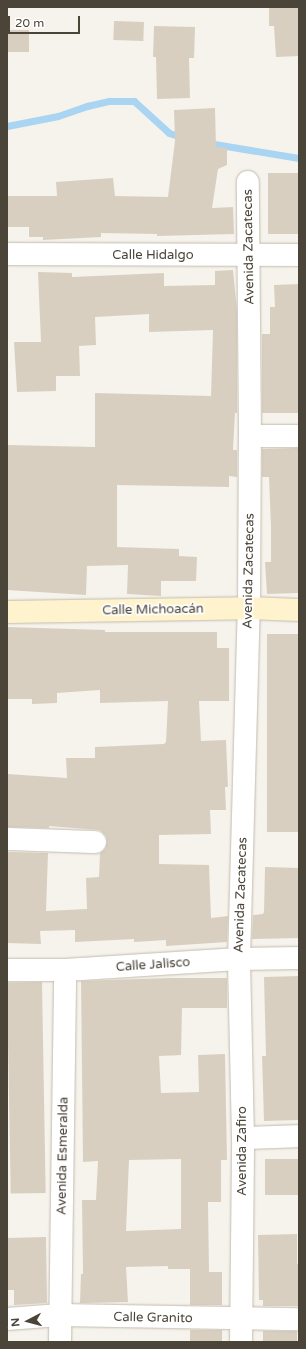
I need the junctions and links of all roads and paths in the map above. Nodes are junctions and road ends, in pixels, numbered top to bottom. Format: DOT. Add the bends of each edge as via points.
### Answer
graph roads {
  1 [pos="248,182"];
  2 [pos="7,254"];
  3 [pos="249,255"];
  4 [pos="299,255"];
  5 [pos="250,436"];
  6 [pos="299,436"];
  7 [pos="249,608"];
  8 [pos="299,610"];
  9 [pos="7,612"];
  10 [pos="7,839"];
  11 [pos="95,842"];
  12 [pos="299,958"];
  13 [pos="239,959"];
  14 [pos="7,970"];
  15 [pos="65,970"];
  16 [pos="299,1136"];
  17 [pos="243,1138"];
  18 [pos="60,1316"];
  19 [pos="7,1319"];
  20 [pos="299,1319"];
  21 [pos="241,1320"];
  22 [pos="60,1342"];
  23 [pos="241,1342"];
  1 -- 3 [label="street, Avenida Zacatecas"];
  2 -- 3 [label="street, Calle Hidalgo"];
  3 -- 4 [label="street, Calle Hidalgo"];
  3 -- 5 [label="street, Avenida Zacatecas"];
  5 -- 6 [label="street"];
  5 -- 7 [label="street, Avenida Zacatecas"];
  7 -- 8 [label="street, Calle Michoacán"];
  7 -- 9 [label="street, Calle Michoacán"];
  7 -- 13 [label="street, Avenida Zacatecas"];
  10 -- 11 [label="street"];
  12 -- 13 [label="street, Calle Jalisco"];
  13 -- 15 [label="street, Calle Jalisco"];
  13 -- 17 [label="street, Avenida Zafiro"];
  14 -- 15 [label="street, Calle Jalisco"];
  15 -- 18 [label="street, Avenida Esmeralda"];
  16 -- 17 [label="street"];
  17 -- 21 [label="street, Avenida Zafiro"];
  18 -- 19 [label="street, Calle Granito"];
  18 -- 21 [label="street, Calle Granito"];
  18 -- 22 [label="street, Avenida Esmeralda"];
  20 -- 21 [label="street, Calle Granito"];
  21 -- 23 [label="street, Avenida Zafiro"];
}
